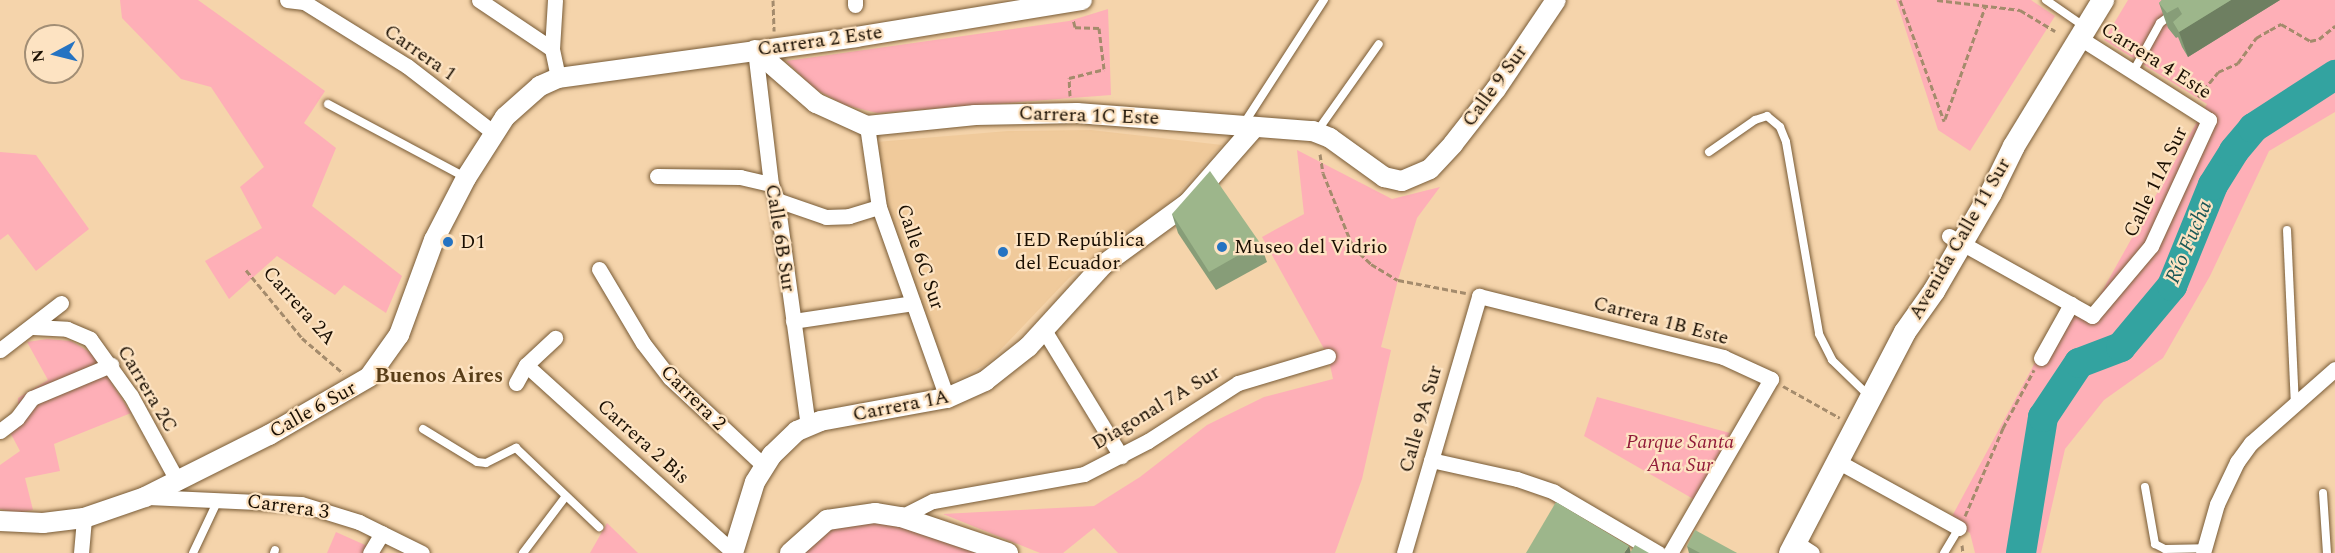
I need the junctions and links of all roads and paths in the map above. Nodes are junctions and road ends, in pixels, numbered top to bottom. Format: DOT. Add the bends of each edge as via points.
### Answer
graph roads {
  1 [pos="287,0"];
  2 [pos="478,0"];
  3 [pos="555,0"];
  4 [pos="773,0"];
  5 [pos="997,0"];
  6 [pos="1324,0"];
  7 [pos="1556,0"];
  8 [pos="1900,0"];
  9 [pos="1937,0"];
  10 [pos="2046,0"];
  11 [pos="2103,0"];
  12 [pos="1076,1"];
  13 [pos="1986,6"];
  14 [pos="2182,6"];
  15 [pos="985,17"];
  16 [pos="2335,26"];
  17 [pos="2055,31"];
  18 [pos="2083,33"];
  19 [pos="1379,44"];
  20 [pos="552,49"];
  21 [pos="765,49"];
  22 [pos="2133,72"];
  23 [pos="558,78"];
  24 [pos="328,104"];
  25 [pos="2191,108"];
  26 [pos="1071,113"];
  27 [pos="2209,120"];
  28 [pos="867,126"];
  29 [pos="1248,127"];
  30 [pos="1317,132"];
  31 [pos="494,133"];
  32 [pos="1709,152"];
  33 [pos="657,176"];
  34 [pos="466,178"];
  35 [pos="771,184"];
  36 [pos="777,200"];
  37 [pos="879,207"];
  38 [pos="2287,230"];
  39 [pos="1955,240"];
  40 [pos="599,269"];
  41 [pos="246,270"];
  42 [pos="1479,296"];
  43 [pos="61,303"];
  44 [pos="913,303"];
  45 [pos="2071,304"];
  46 [pos="793,321"];
  47 [pos="33,327"];
  48 [pos="1044,330"];
  49 [pos="555,338"];
  50 [pos="0,350"];
  51 [pos="1328,356"];
  52 [pos="2041,358"];
  53 [pos="111,364"];
  54 [pos="526,366"];
  55 [pos="2335,369"];
  56 [pos="1771,379"];
  57 [pos="516,383"];
  58 [pos="357,386"];
  59 [pos="1870,397"];
  60 [pos="947,398"];
  61 [pos="2295,404"];
  62 [pos="808,424"];
  63 [pos="1855,427"];
  64 [pos="423,429"];
  65 [pos="0,430"];
  66 [pos="1121,456"];
  67 [pos="1431,460"];
  68 [pos="764,466"];
  69 [pos="1833,468"];
  70 [pos="178,482"];
  71 [pos="2145,486"];
  72 [pos="2323,492"];
  73 [pos="566,496"];
  74 [pos="145,497"];
  75 [pos="219,498"];
  76 [pos="902,517"];
  77 [pos="84,518"];
  78 [pos="0,521"];
  79 [pos="598,527"];
  80 [pos="1959,528"];
  81 [pos="382,533"];
  82 [pos="1794,550"];
  83 [pos="2203,550"];
  84 [pos="732,552"];
  85 [pos="81,553"];
  86 [pos="193,553"];
  87 [pos="370,553"];
  88 [pos="422,553"];
  89 [pos="523,553"];
  90 [pos="790,553"];
  91 [pos="1008,553"];
  92 [pos="1404,553"];
  93 [pos="1658,553"];
  94 [pos="1670,553"];
  95 [pos="1944,553"];
  96 [pos="1963,553"];
  97 [pos="2327,553"];
  1 -- 31 [label="street, Carrera 1" via="304,2 407,66"];
  2 -- 20 [label="street"];
  3 -- 20 [label="street"];
  4 -- 21 [label="path"];
  5 -- 15 [label="lane"];
  6 -- 29 [label="lane"];
  7 -- 30 [label="street, Calle 9 Sur" via="1496,89 1430,169 1402,181 1384,177"];
  8 -- 13 [label="path" via="1944,121"];
  9 -- 13 [label="path"];
  10 -- 18 [label="lane"];
  11 -- 18 [label="main road, Avenida Calle 11 Sur"];
  12 -- 15 [label="street, Carrera 2 Este"];
  12 -- 26 [label="path" via="1074,27 1099,28 1104,69 1069,78"];
  13 -- 17 [label="path" via="2020,10"];
  14 -- 22 [label="lane" via="2160,23"];
  15 -- 21 [label="street, Carrera 2 Este"];
  16 -- 25 [label="path" via="2319,39 2310,40 2281,24 2256,38 2238,63 2218,72 2207,83"];
  18 -- 22 [label="street, Carrera 4 Este"];
  18 -- 39 [label="main road, Avenida Calle 11 Sur"];
  19 -- 30 [label="lane"];
  20 -- 23 [label="street"];
  21 -- 23 [label="street, Carrera 2 Este"];
  21 -- 28 [label="street" via="816,103"];
  21 -- 35 [label="street, Calle 6B Sur"];
  22 -- 25 [label="street, Carrera 4 Este"];
  23 -- 31 [label="street, Calle 6 Sur" via="530,93"];
  24 -- 34 [label="lane"];
  25 -- 27 [label="street, Carrera 4 Este"];
  26 -- 28 [label="street, Carrera 1C Este" via="975,115"];
  26 -- 29 [label="street, Carrera 1C Este"];
  27 -- 45 [label="street, Calle 11A Sur" via="2151,246 2092,316"];
  28 -- 37 [label="street, Calle 6C Sur"];
  29 -- 30 [label="street, Carrera 1C Este"];
  29 -- 48 [label="street, Carrera 1A" via="1188,203 1103,265"];
  30 -- 42 [label="path" via="1323,173 1353,247 1398,280"];
  31 -- 34 [label="street, Calle 6 Sur"];
  32 -- 59 [label="lane" via="1755,120 1767,117 1780,127 1786,142 1819,334 1843,373"];
  33 -- 35 [label="street" via="740,177"];
  34 -- 58 [label="street, Calle 6 Sur" via="434,240 399,335 381,365"];
  35 -- 36 [label="street, Calle 6B Sur"];
  36 -- 37 [label="street" via="826,217 849,216"];
  36 -- 46 [label="street, Calle 6B Sur"];
  37 -- 44 [label="street, Calle 6C Sur"];
  38 -- 61 [label="lane"];
  39 -- 45 [label="street"];
  39 -- 59 [label="main road, Avenida Calle 11 Sur"];
  40 -- 68 [label="street, Carrera 2" via="643,343 670,378"];
  41 -- 58 [label="path, Carrera 2A" via="302,338"];
  42 -- 56 [label="street, Carrera 1B Este" via="1723,357"];
  42 -- 67 [label="street, Calle 9A Sur"];
  43 -- 47 [label="street"];
  44 -- 46 [label="street"];
  44 -- 60 [label="street, Calle 6C Sur"];
  45 -- 52 [label="street"];
  46 -- 62 [label="street, Calle 6B Sur"];
  47 -- 50 [label="street"];
  47 -- 53 [label="street, Carrera 2C" via="50,326 79,333 90,339"];
  48 -- 60 [label="street, Carrera 1A" via="999,372"];
  48 -- 66 [label="street"];
  49 -- 54 [label="street"];
  51 -- 66 [label="street, Diagonal 7A Sur" via="1238,383"];
  52 -- 80 [label="path" via="2003,428"];
  53 -- 65 [label="street" via="32,398 17,418"];
  53 -- 70 [label="street, Carrera 2C"];
  54 -- 57 [label="street"];
  54 -- 84 [label="street, Carrera 2 Bis"];
  55 -- 61 [label="street"];
  56 -- 63 [label="path"];
  56 -- 94 [label="street"];
  58 -- 70 [label="street, Calle 6 Sur"];
  59 -- 63 [label="main road, Avenida Calle 11 Sur"];
  60 -- 62 [label="street, Carrera 1A"];
  61 -- 83 [label="street" via="2237,462 2217,504"];
  62 -- 68 [label="street" via="786,440"];
  63 -- 69 [label="main road, Avenida Calle 11 Sur"];
  64 -- 73 [label="lane" via="477,462 486,463 516,448"];
  66 -- 76 [label="street, Diagonal 7A Sur" via="1067,478 933,501"];
  67 -- 92 [label="street, Calle 9A Sur"];
  67 -- 93 [label="street" via="1517,479 1554,492"];
  68 -- 84 [label="street" via="747,501"];
  69 -- 80 [label="street"];
  69 -- 82 [label="main road, Avenida Calle 11 Sur"];
  70 -- 74 [label="street, Calle 6 Sur"];
  71 -- 83 [label="lane" via="2155,544 2165,549"];
  72 -- 97 [label="lane"];
  73 -- 79 [label="lane"];
  73 -- 89 [label="lane"];
  74 -- 75 [label="street, Carrera 3"];
  74 -- 77 [label="street, Calle 6 Sur"];
  75 -- 81 [label="street, Carrera 3" via="320,508"];
  75 -- 86 [label="lane"];
  76 -- 90 [label="street" via="860,513 827,520"];
  76 -- 91 [label="street"];
  77 -- 78 [label="street" via="43,523"];
  77 -- 85 [label="street"];
  80 -- 95 [label="lane"];
  80 -- 96 [label="path"];
  81 -- 87 [label="street"];
  81 -- 88 [label="street, Carrera 3"];
}
